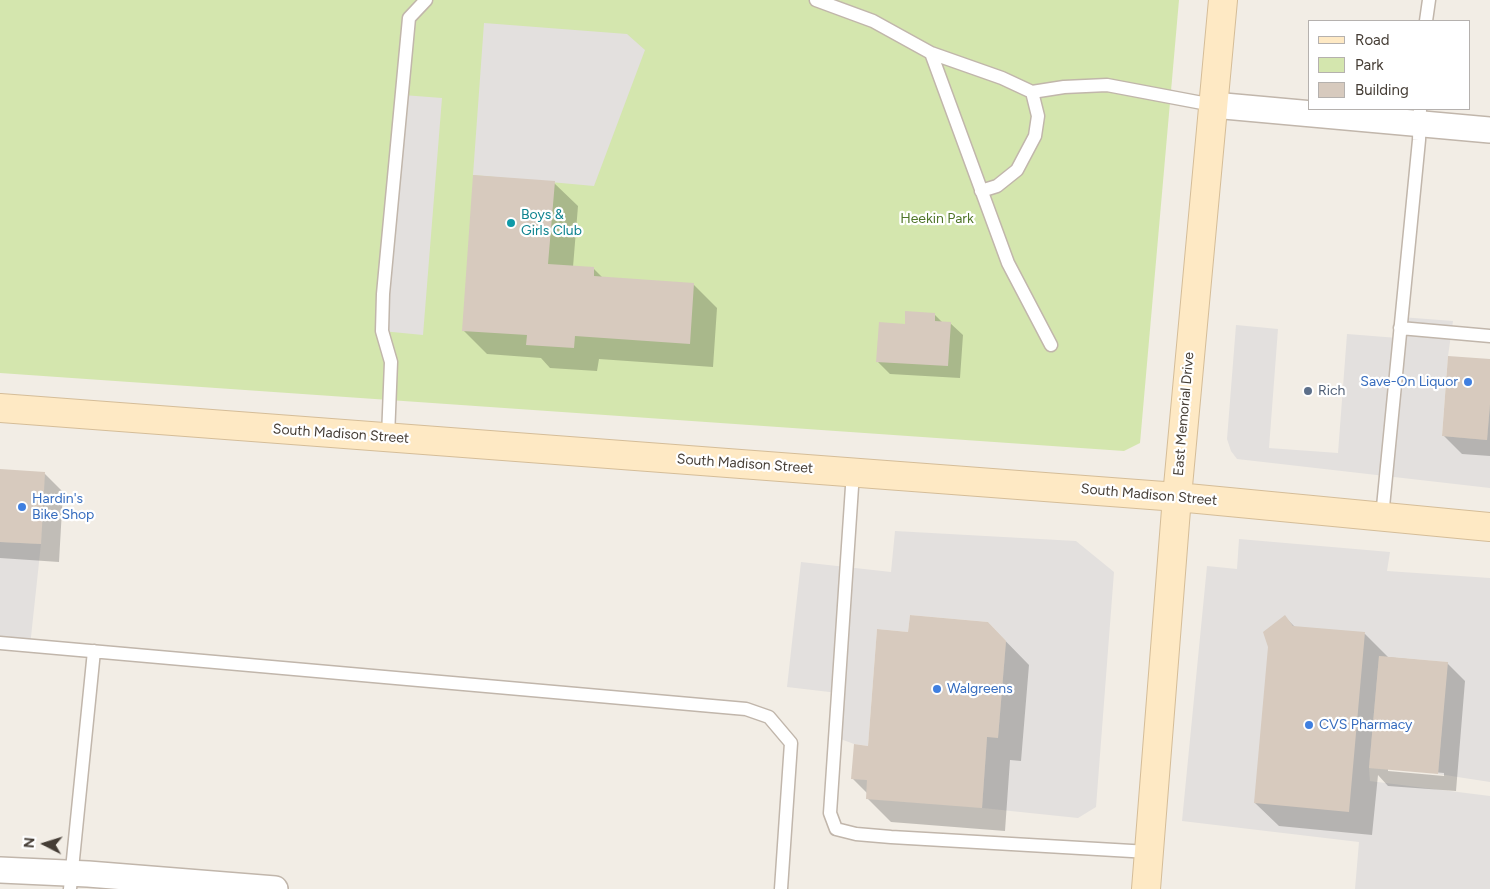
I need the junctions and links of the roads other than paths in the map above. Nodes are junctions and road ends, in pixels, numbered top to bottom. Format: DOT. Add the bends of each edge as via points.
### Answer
graph roads {
  1 [pos="426,0"];
  2 [pos="816,0"];
  3 [pos="1223,0"];
  4 [pos="1429,0"];
  5 [pos="1426,20"];
  6 [pos="931,53"];
  7 [pos="1032,92"];
  8 [pos="1213,105"];
  9 [pos="1419,116"];
  10 [pos="1490,130"];
  11 [pos="981,191"];
  12 [pos="1400,328"];
  13 [pos="1490,336"];
  14 [pos="1051,345"];
  15 [pos="0,408"];
  16 [pos="388,437"];
  17 [pos="853,472"];
  18 [pos="1177,496"];
  19 [pos="1382,517"];
  20 [pos="1490,527"];
  21 [pos="0,643"];
  22 [pos="94,651"];
  23 [pos="1149,852"];
  24 [pos="0,870"];
  25 [pos="70,881"];
  26 [pos="275,889"];
  27 [pos="781,889"];
  28 [pos="1146,889"];
  1 -- 16 [label="lane" via="409,18 383,294 382,331 391,362"];
  2 -- 6 [label="lane" via="873,21"];
  3 -- 8 [label="main road, East Memorial Drive"];
  4 -- 5 [label="lane"];
  6 -- 7 [label="lane"];
  6 -- 11 [label="lane"];
  7 -- 8 [label="lane" via="1107,85"];
  7 -- 11 [label="lane" via="1038,116 1035,136 1017,170 997,186"];
  8 -- 9 [label="street"];
  8 -- 18 [label="main road, East Memorial Drive"];
  9 -- 10 [label="street"];
  9 -- 12 [label="lane"];
  11 -- 14 [label="lane" via="1008,263"];
  12 -- 13 [label="lane"];
  12 -- 19 [label="lane"];
  15 -- 16 [label="main road, South Madison Street"];
  16 -- 17 [label="main road, South Madison Street"];
  17 -- 18 [label="main road, South Madison Street"];
  17 -- 23 [label="lane" via="830,813 836,828 856,834 891,837"];
  18 -- 19 [label="main road, South Madison Street"];
  18 -- 23 [label="main road, East Memorial Drive"];
  19 -- 20 [label="main road, South Madison Street"];
  21 -- 22 [label="lane"];
  22 -- 25 [label="lane"];
  22 -- 27 [label="lane" via="746,709 769,717 790,744"];
  23 -- 28 [label="main road, East Memorial Drive"];
  24 -- 25 [label="street"];
  25 -- 26 [label="street"];
}
